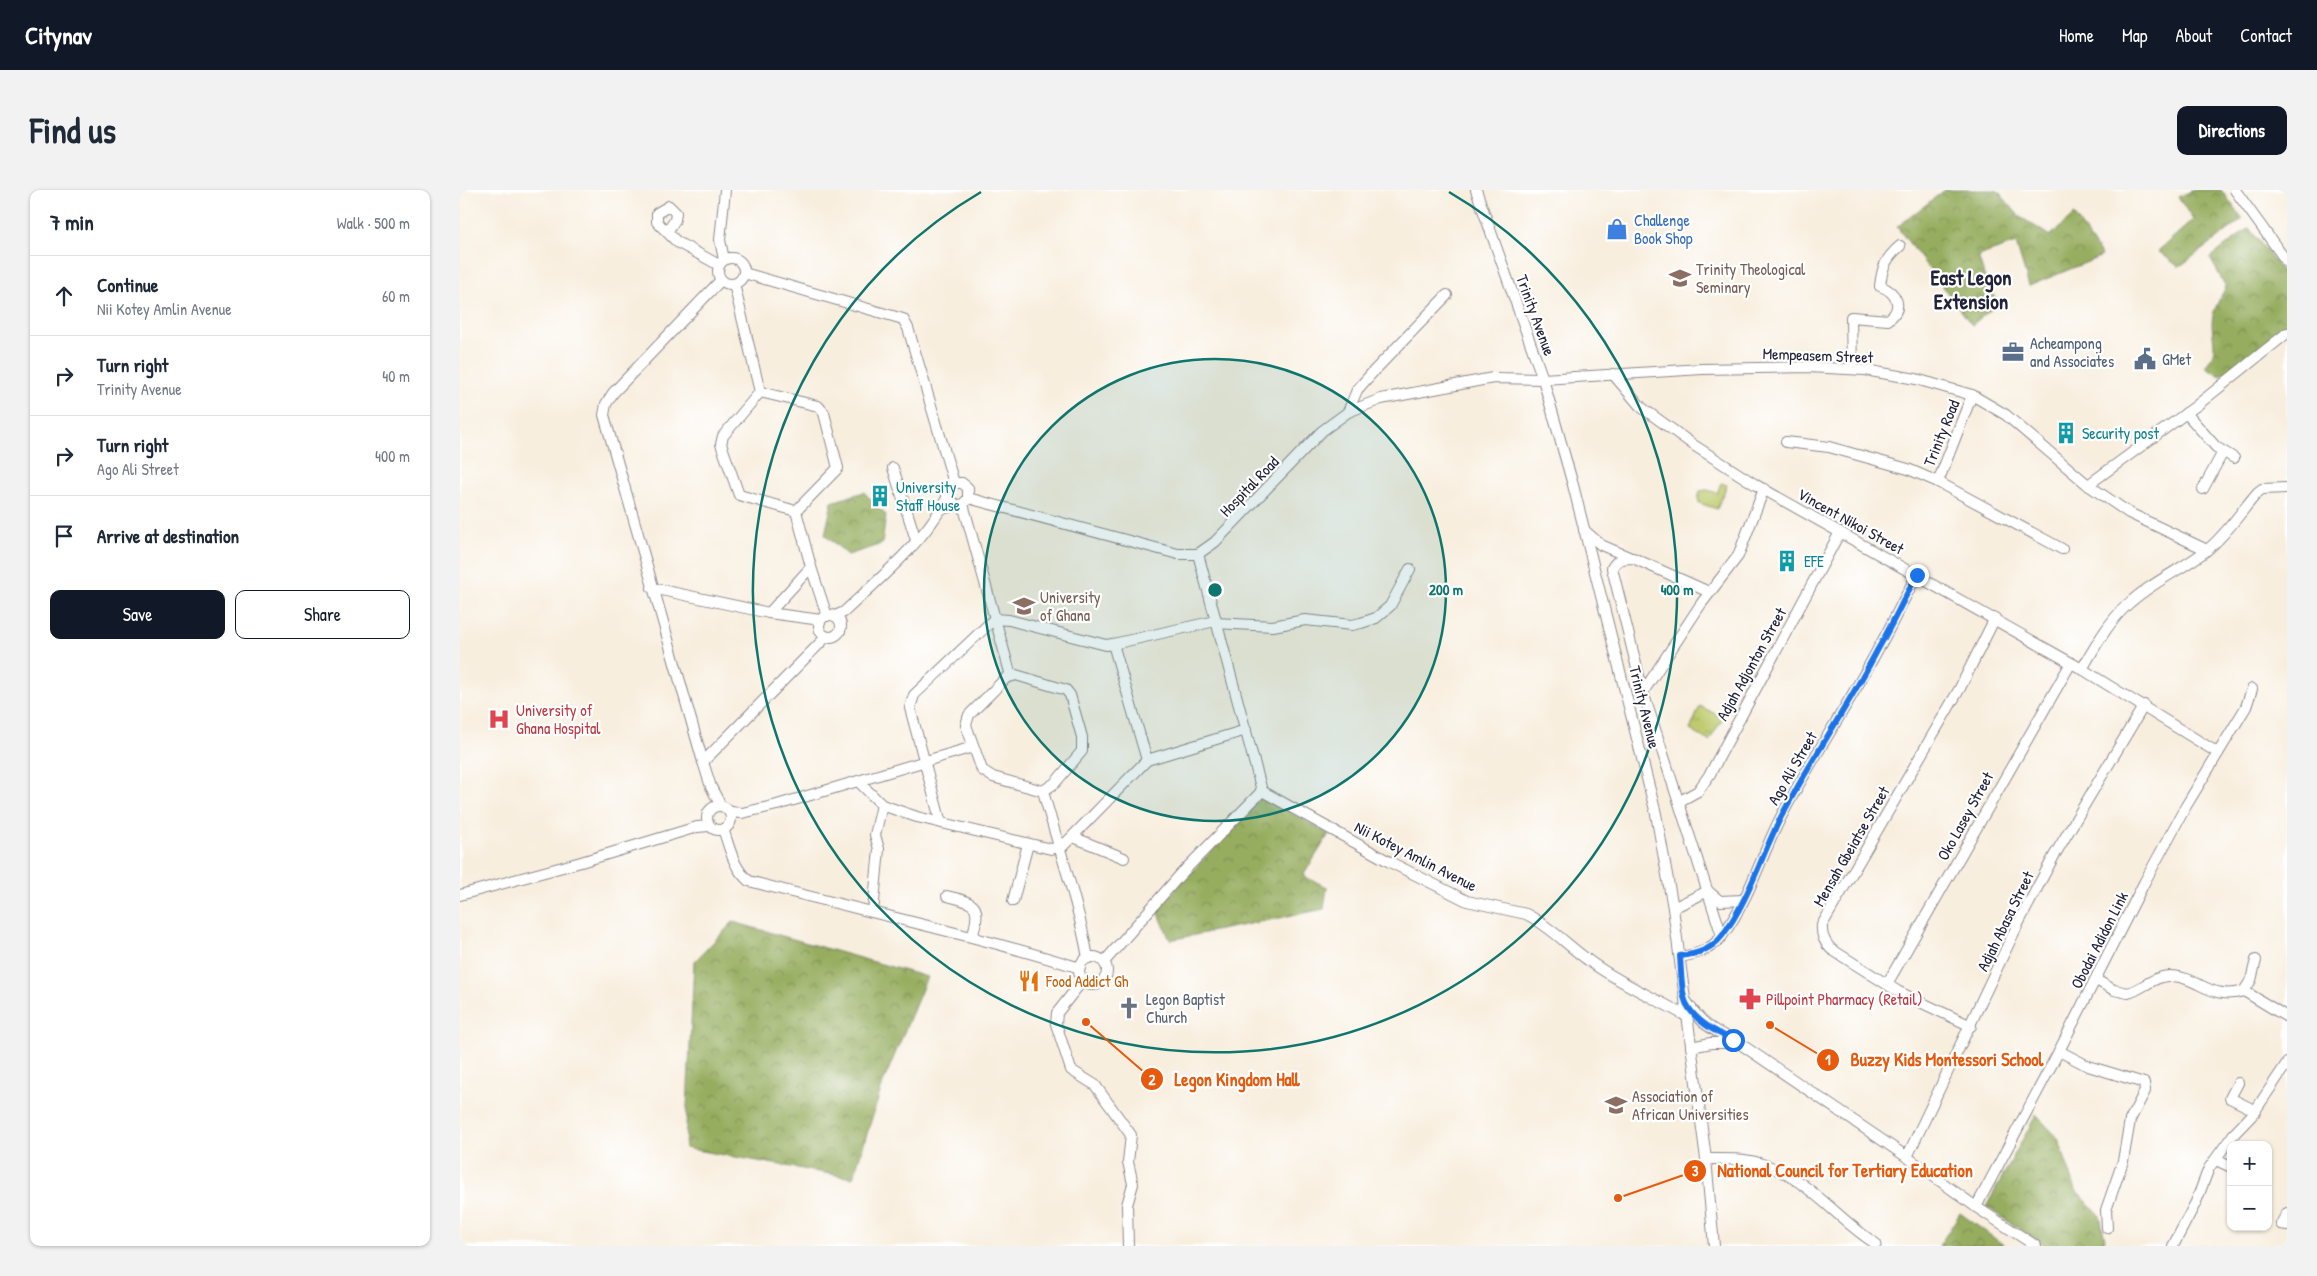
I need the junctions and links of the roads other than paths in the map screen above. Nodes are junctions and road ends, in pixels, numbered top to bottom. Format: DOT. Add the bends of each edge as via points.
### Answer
graph roads {
  1 [pos="726,190"];
  2 [pos="1476,190"];
  3 [pos="2235,190"];
  4 [pos="667,232"];
  5 [pos="1900,246"];
  6 [pos="2287,262"];
  7 [pos="721,263"];
  8 [pos="744,273"];
  9 [pos="721,280"];
  10 [pos="734,284"];
  11 [pos="1447,295"];
  12 [pos="2287,333"];
  13 [pos="1852,369"];
  14 [pos="1613,374"];
  15 [pos="1543,379"];
  16 [pos="760,392"];
  17 [pos="1972,395"];
  18 [pos="1348,412"];
  19 [pos="2186,413"];
  20 [pos="1786,442"];
  21 [pos="2223,452"];
  22 [pos="2234,458"];
  23 [pos="893,468"];
  24 [pos="1938,482"];
  25 [pos="954,483"];
  26 [pos="2088,485"];
  27 [pos="2287,488"];
  28 [pos="1764,489"];
  29 [pos="2203,489"];
  30 [pos="964,499"];
  31 [pos="796,511"];
  32 [pos="1584,529"];
  33 [pos="1840,532"];
  34 [pos="916,540"];
  35 [pos="1601,545"];
  36 [pos="2062,549"];
  37 [pos="2207,550"];
  38 [pos="1198,554"];
  39 [pos="1632,558"];
  40 [pos="1614,565"];
  41 [pos="811,567"];
  42 [pos="1410,569"];
  43 [pos="1917,575"];
  44 [pos="652,588"];
  45 [pos="1709,592"];
  46 [pos="769,613"];
  47 [pos="834,617"];
  48 [pos="1995,618"];
  49 [pos="994,620"];
  50 [pos="1215,622"];
  51 [pos="823,634"];
  52 [pos="1113,644"];
  53 [pos="2070,663"];
  54 [pos="2082,669"];
  55 [pos="1011,676"];
  56 [pos="2252,689"];
  57 [pos="1644,692"];
  58 [pos="2144,705"];
  59 [pos="1246,730"];
  60 [pos="973,747"];
  61 [pos="2218,753"];
  62 [pos="1147,760"];
  63 [pos="704,762"];
  64 [pos="924,763"];
  65 [pos="859,782"];
  66 [pos="1042,791"];
  67 [pos="1262,791"];
  68 [pos="1680,801"];
  69 [pos="882,804"];
  70 [pos="723,812"];
  71 [pos="708,822"];
  72 [pos="941,823"];
  73 [pos="724,829"];
  74 [pos="1073,837"];
  75 [pos="1028,844"];
  76 [pos="1058,849"];
  77 [pos="1124,858"];
  78 [pos="1708,891"];
  79 [pos="460,895"];
  80 [pos="947,896"];
  81 [pos="1744,900"];
  82 [pos="1013,901"];
  83 [pos="1674,908"];
  84 [pos="873,912"];
  85 [pos="1722,936"];
  86 [pos="972,937"];
  87 [pos="1680,956"];
  88 [pos="1088,958"];
  89 [pos="2256,960"];
  90 [pos="1104,962"];
  91 [pos="1080,968"];
  92 [pos="1082,980"];
  93 [pos="2096,980"];
  94 [pos="1887,984"];
  95 [pos="2244,990"];
  96 [pos="1684,998"];
  97 [pos="1686,1016"];
  98 [pos="2287,1017"];
  99 [pos="1970,1026"];
  100 [pos="1739,1043"];
  101 [pos="1691,1047"];
  102 [pos="2059,1051"];
  103 [pos="2287,1063"];
  104 [pos="2238,1083"];
  105 [pos="2256,1111"];
  106 [pos="1907,1157"];
  107 [pos="1706,1159"];
  108 [pos="2216,1160"];
  109 [pos="2227,1165"];
  110 [pos="1976,1207"];
  111 [pos="2287,1213"];
  112 [pos="2287,1225"];
  113 [pos="2107,1228"];
  114 [pos="1876,1244"];
  115 [pos="1128,1246"];
  116 [pos="1714,1246"];
  117 [pos="2036,1246"];
  118 [pos="2173,1246"];
  1 -- 7 [label="street" via="720,240"];
  2 -- 15 [label="street, Trinity Avenue"];
  3 -- 6 [label="street"];
  4 -- 7 [label="street" via="677,242"];
  5 -- 13 [label="street" via="1883,266 1880,286 1891,290 1895,296 1898,304 1894,315 1888,320 1851,317"];
  7 -- 8 [label="street" via="731,258 738,260"];
  7 -- 9 [label="street" via="718,273"];
  8 -- 10 [label="street"];
  8 -- 25 [label="street" via="903,319"];
  9 -- 10 [label="street"];
  9 -- 44 [label="street" via="606,404 606,426"];
  10 -- 16 [label="street"];
  11 -- 18 [label="street" via="1367,378 1357,390"];
  12 -- 19 [label="street"];
  13 -- 14 [label="street, Mempeasem Street" via="1702,369"];
  13 -- 17 [label="street, Mempeasem Street" via="1916,379"];
  14 -- 15 [label="street, Mempeasem Street"];
  14 -- 28 [label="street, Vincent Nikoi Street" via="1641,406 1695,446"];
  15 -- 18 [label="street, Hospital Road" via="1493,378 1381,399"];
  15 -- 32 [label="street, Trinity Avenue"];
  16 -- 31 [label="street" via="723,436 721,444 739,495"];
  16 -- 31 [label="street" via="818,406 824,413 838,468"];
  17 -- 24 [label="street, Trinity Road"];
  17 -- 26 [label="street, Mempeasem Street" via="2006,415"];
  18 -- 38 [label="street, Hospital Road" via="1322,431 1215,542"];
  19 -- 21 [label="street"];
  19 -- 26 [label="street"];
  20 -- 24 [label="street" via="1871,457"];
  21 -- 22 [label="street"];
  21 -- 29 [label="street"];
  23 -- 34 [label="street"];
  24 -- 36 [label="street"];
  25 -- 30 [label="street" via="966,485"];
  25 -- 30 [label="street" via="948,488"];
  26 -- 37 [label="street, Mempeasem Street" via="2129,513"];
  27 -- 37 [label="street" via="2258,492"];
  28 -- 33 [label="street, Vincent Nikoi Street"];
  28 -- 45 [label="street" via="1738,556"];
  30 -- 34 [label="street" via="942,509"];
  30 -- 38 [label="street" via="1178,554"];
  30 -- 49 [label="street"];
  31 -- 41 [label="street"];
  32 -- 35 [label="street"];
  32 -- 83 [label="street, Trinity Avenue" via="1656,814"];
  33 -- 43 [label="street, Vincent Nikoi Street"];
  33 -- 68 [label="street, Adjah Adjonton Street" via="1710,774 1698,792"];
  34 -- 47 [label="street"];
  35 -- 39 [label="street"];
  35 -- 40 [label="street"];
  37 -- 54 [label="street" via="2125,606 2106,629"];
  38 -- 50 [label="street"];
  39 -- 40 [label="street" via="1623,558"];
  39 -- 45 [label="street"];
  40 -- 57 [label="street"];
  41 -- 46 [label="street"];
  41 -- 47 [label="street"];
  42 -- 50 [label="street" via="1390,606 1376,618 1361,623 1305,620 1273,626"];
  43 -- 48 [label="street, Vincent Nikoi Street"];
  43 -- 81 [label="street, Ago Ali Street" via="1879,648 1781,817"];
  44 -- 46 [label="street"];
  44 -- 63 [label="street"];
  45 -- 57 [label="street"];
  46 -- 47 [label="street"];
  47 -- 51 [label="street"];
  47 -- 51 [label="street" via="838,634 831,637"];
  48 -- 53 [label="street, Vincent Nikoi Street"];
  48 -- 94 [label="street, Mensah Gbeiatse Street" via="1960,688 1822,926 1824,938 1831,949"];
  49 -- 52 [label="street" via="1009,620 1106,645"];
  49 -- 55 [label="street"];
  49 -- 64 [label="street" via="911,701"];
  50 -- 52 [label="street"];
  50 -- 59 [label="street"];
  51 -- 63 [label="street"];
  52 -- 62 [label="street"];
  53 -- 54 [label="street, Vincent Nikoi Street"];
  53 -- 94 [label="street, Oko Lasey Street"];
  54 -- 58 [label="street, Vincent Nikoi Street"];
  55 -- 60 [label="street" via="970,715 966,725"];
  55 -- 66 [label="street" via="1066,690 1082,737 1082,752 1054,783"];
  56 -- 61 [label="street, Obodai Adidon Link" via="2246,707"];
  57 -- 68 [label="street"];
  58 -- 61 [label="street, Vincent Nikoi Street"];
  58 -- 99 [label="street, Adjah Abasa Street" via="2054,856"];
  59 -- 62 [label="street"];
  59 -- 67 [label="street"];
  60 -- 64 [label="street"];
  60 -- 66 [label="street" via="982,770 987,774"];
  61 -- 93 [label="street, Obodai Adidon Link" via="2144,883"];
  62 -- 74 [label="street"];
  63 -- 70 [label="street"];
  64 -- 65 [label="street"];
  64 -- 72 [label="street"];
  65 -- 69 [label="street"];
  65 -- 70 [label="street" via="742,813"];
  66 -- 76 [label="street"];
  67 -- 90 [label="street" via="1180,875"];
  67 -- 97 [label="street, Nii Kotey Amlin Avenue" via="1467,901 1534,918 1594,964"];
  68 -- 78 [label="street"];
  69 -- 72 [label="street"];
  69 -- 84 [label="street" via="875,835 879,849"];
  70 -- 71 [label="street"];
  70 -- 73 [label="street"];
  71 -- 73 [label="street" via="718,830"];
  71 -- 79 [label="street" via="581,862"];
  72 -- 75 [label="street"];
  73 -- 84 [label="street" via="735,865 748,881"];
  74 -- 76 [label="street"];
  74 -- 77 [label="street"];
  75 -- 76 [label="street"];
  75 -- 82 [label="street"];
  76 -- 88 [label="street" via="1081,918"];
  78 -- 81 [label="street" via="1720,901"];
  78 -- 83 [label="street"];
  78 -- 85 [label="street"];
  80 -- 86 [label="street" via="970,902 975,907"];
  81 -- 85 [label="street, Ago Ali Street"];
  83 -- 87 [label="street, Trinity Avenue"];
  84 -- 86 [label="street"];
  85 -- 87 [label="street, Ago Ali Street" via="1711,947 1696,954"];
  86 -- 91 [label="street"];
  87 -- 96 [label="street, Trinity Avenue"];
  88 -- 90 [label="street"];
  88 -- 91 [label="street"];
  89 -- 95 [label="street" via="2251,980"];
  90 -- 92 [label="street" via="1107,975 1102,982 1094,985"];
  91 -- 92 [label="street"];
  92 -- 115 [label="street" via="1057,1013 1056,1024 1072,1070 1095,1085 1131,1135 1128,1162 1133,1184 1127,1205"];
  93 -- 95 [label="street" via="2128,993 2161,976 2185,978 2222,994"];
  93 -- 102 [label="street, Obodai Adidon Link"];
  94 -- 99 [label="street, Mensah Gbeiatse Street"];
  95 -- 98 [label="street"];
  96 -- 97 [label="street, Trinity Avenue"];
  96 -- 100 [label="street" via="1700,1021"];
  97 -- 101 [label="street, Trinity Avenue"];
  99 -- 106 [label="street, Adjah Abasa Street"];
  100 -- 101 [label="street"];
  100 -- 106 [label="street"];
  101 -- 107 [label="street, Trinity Avenue"];
  102 -- 110 [label="street, Obodai Adidon Link"];
  102 -- 113 [label="street" via="2088,1066 2144,1083 2145,1091 2130,1120 2123,1161 2106,1210"];
  103 -- 105 [label="street"];
  104 -- 105 [label="street" via="2230,1098"];
  105 -- 108 [label="street" via="2233,1135"];
  106 -- 110 [label="street"];
  107 -- 114 [label="street" via="1751,1161 1772,1167 1800,1183"];
  107 -- 116 [label="street, Trinity Avenue"];
  108 -- 109 [label="street"];
  108 -- 118 [label="street" via="2209,1168"];
  110 -- 117 [label="street"];
  111 -- 112 [label="street" via="2281,1224"];
}
